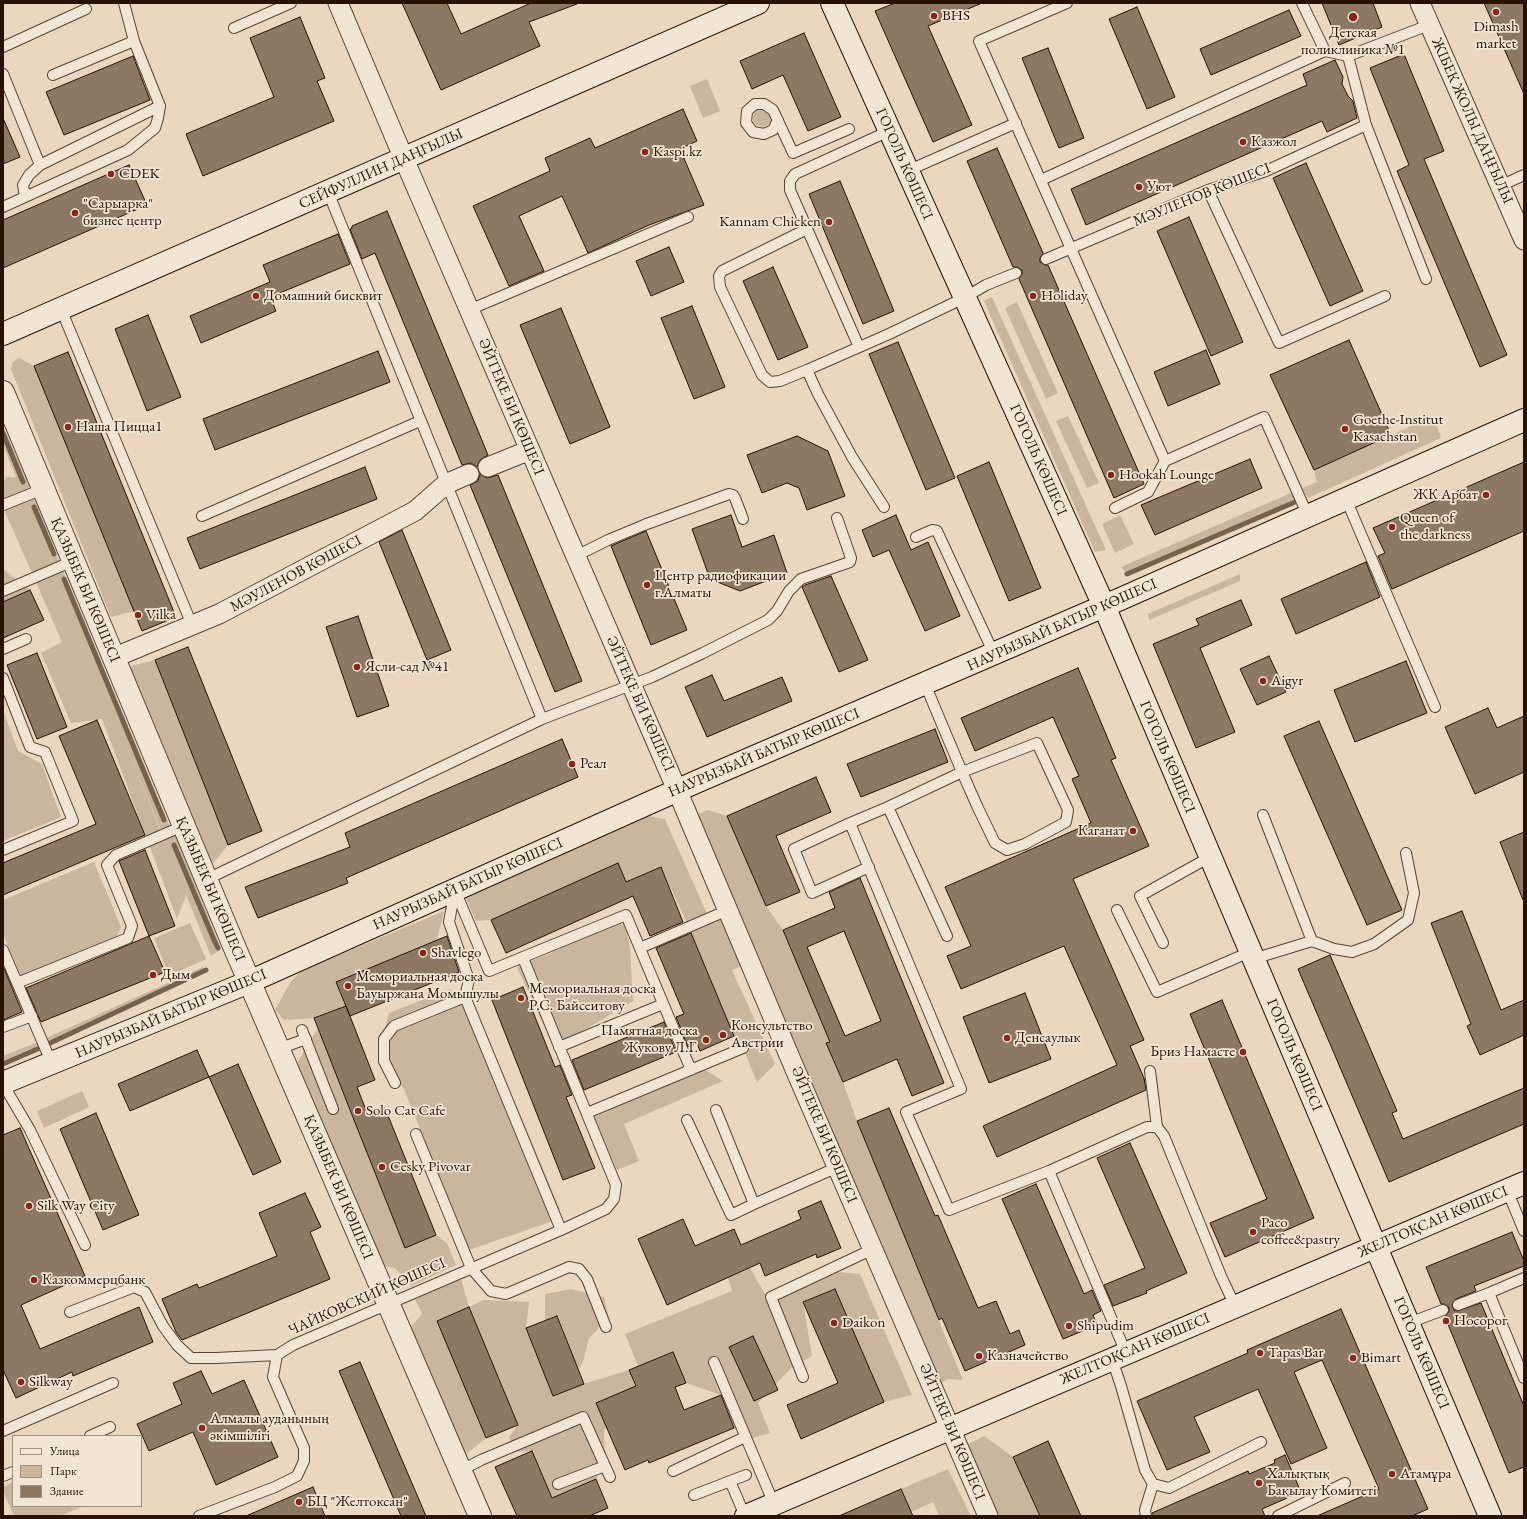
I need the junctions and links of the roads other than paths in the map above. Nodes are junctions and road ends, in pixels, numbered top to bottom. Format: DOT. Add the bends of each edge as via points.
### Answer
graph roads {
  1 [pos="124,3"];
  2 [pos="291,3"];
  3 [pos="338,3"];
  4 [pos="758,3"];
  5 [pos="832,3"];
  6 [pos="1067,3"];
  7 [pos="1302,3"];
  8 [pos="1420,3"];
  9 [pos="86,9"];
  10 [pos="1429,25"];
  11 [pos="234,28"];
  12 [pos="134,41"];
  13 [pos="3,47"];
  14 [pos="1325,51"];
  15 [pos="1348,56"];
  16 [pos="3,74"];
  17 [pos="53,75"];
  18 [pos="160,106"];
  19 [pos="778,120"];
  20 [pos="1016,123"];
  21 [pos="1366,125"];
  22 [pos="849,129"];
  23 [pos="889,131"];
  24 [pos="404,159"];
  25 [pos="40,165"];
  26 [pos="907,171"];
  27 [pos="1524,175"];
  28 [pos="1041,180"];
  29 [pos="1500,186"];
  30 [pos="1208,190"];
  31 [pos="328,192"];
  32 [pos="25,197"];
  33 [pos="3,207"];
  34 [pos="688,217"];
  35 [pos="807,229"];
  36 [pos="1524,240"];
  37 [pos="1071,249"];
  38 [pos="1046,259"];
  39 [pos="1016,273"];
  40 [pos="1426,279"];
  41 [pos="1385,296"];
  42 [pos="964,298"];
  43 [pos="61,309"];
  44 [pos="469,310"];
  45 [pos="3,334"];
  46 [pos="859,347"];
  47 [pos="807,370"];
  48 [pos="3,392"];
  49 [pos="420,420"];
  50 [pos="1524,420"];
  51 [pos="530,450"];
  52 [pos="1165,461"];
  53 [pos="488,467"];
  54 [pos="469,474"];
  55 [pos="446,484"];
  56 [pos="43,489"];
  57 [pos="1346,499"];
  58 [pos="3,505"];
  59 [pos="884,507"];
  60 [pos="1115,508"];
  61 [pos="202,516"];
  62 [pos="1308,516"];
  63 [pos="837,518"];
  64 [pos="743,519"];
  65 [pos="916,537"];
  66 [pos="576,556"];
  67 [pos="73,560"];
  68 [pos="3,591"];
  69 [pos="1104,606"];
  70 [pos="192,626"];
  71 [pos="26,639"];
  72 [pos="3,649"];
  73 [pos="994,654"];
  74 [pos="113,658"];
  75 [pos="4,684"];
  76 [pos="925,684"];
  77 [pos="631,685"];
  78 [pos="1435,707"];
  79 [pos="542,719"];
  80 [pos="962,772"];
  81 [pos="677,790"];
  82 [pos="888,807"];
  83 [pos="1263,815"];
  84 [pos="850,823"];
  85 [pos="183,826"];
  86 [pos="3,850"];
  87 [pos="1406,853"];
  88 [pos="1210,857"];
  89 [pos="869,867"];
  90 [pos="205,880"];
  91 [pos="455,890"];
  92 [pos="728,910"];
  93 [pos="1117,910"];
  94 [pos="947,936"];
  95 [pos="1312,941"];
  96 [pos="1163,943"];
  97 [pos="640,948"];
  98 [pos="3,950"];
  99 [pos="1252,956"];
  100 [pos="523,958"];
  101 [pos="249,982"];
  102 [pos="17,983"];
  103 [pos="465,997"];
  104 [pos="664,1004"];
  105 [pos="32,1016"];
  106 [pos="3,1027"];
  107 [pos="560,1047"];
  108 [pos="743,1048"];
  109 [pos="278,1049"];
  110 [pos="52,1064"];
  111 [pos="691,1070"];
  112 [pos="1150,1071"];
  113 [pos="395,1083"];
  114 [pos="3,1084"];
  115 [pos="333,1109"];
  116 [pos="716,1110"];
  117 [pos="587,1114"];
  118 [pos="687,1120"];
  119 [pos="1157,1127"];
  120 [pos="416,1134"];
  121 [pos="838,1167"];
  122 [pos="1049,1171"];
  123 [pos="1515,1186"];
  124 [pos="754,1204"];
  125 [pos="561,1230"];
  126 [pos="1524,1231"];
  127 [pos="85,1245"];
  128 [pos="1375,1246"];
  129 [pos="873,1249"];
  130 [pos="471,1268"];
  131 [pos="1524,1278"];
  132 [pos="1489,1293"];
  133 [pos="388,1304"];
  134 [pos="1458,1305"];
  135 [pos="1235,1306"];
  136 [pos="1443,1310"];
  137 [pos="70,1312"];
  138 [pos="1409,1323"];
  139 [pos="606,1327"];
  140 [pos="277,1355"];
  141 [pos="1119,1356"];
  142 [pos="714,1362"];
  143 [pos="803,1377"];
  144 [pos="1524,1378"];
  145 [pos="113,1383"];
  146 [pos="110,1427"];
  147 [pos="951,1428"];
  148 [pos="3,1431"];
  149 [pos="92,1435"];
  150 [pos="745,1437"];
  151 [pos="1261,1442"];
  152 [pos="605,1466"];
  153 [pos="460,1471"];
  154 [pos="673,1471"];
  155 [pos="746,1475"];
  156 [pos="610,1477"];
  157 [pos="730,1481"];
  158 [pos="1345,1483"];
  159 [pos="558,1484"];
  160 [pos="1153,1484"];
  161 [pos="694,1495"];
  162 [pos="774,1504"];
  163 [pos="199,1516"];
  164 [pos="480,1516"];
  165 [pos="745,1516"];
  166 [pos="988,1516"];
  167 [pos="1146,1516"];
  168 [pos="1278,1516"];
  169 [pos="1490,1516"];
  1 -- 12 [label="lane"];
  2 -- 11 [label="lane"];
  3 -- 24 [label="street, ӘЙТЕКЕ БИ КӨШЕСІ"];
  4 -- 24 [label="main road, СЕЙФУЛЛИН ДАҢҒЫЛЫ"];
  5 -- 23 [label="main road, ГОГОЛЬ КӨШЕСІ"];
  6 -- 20 [label="lane" via="979,41"];
  7 -- 14 [label="lane"];
  8 -- 10 [label="street, ЖІБЕК ЖОЛЫ ДАҢҒЫЛЫ"];
  9 -- 13 [label="lane"];
  10 -- 15 [label="lane"];
  10 -- 29 [label="street, ЖІБЕК ЖОЛЫ ДАҢҒЫЛЫ"];
  12 -- 17 [label="lane"];
  12 -- 18 [label="lane"];
  14 -- 15 [label="lane"];
  14 -- 28 [label="lane"];
  15 -- 21 [label="lane"];
  16 -- 25 [label="lane"];
  18 -- 25 [label="lane"];
  18 -- 32 [label="lane" via="155,128 128,150"];
  19 -- 22 [label="lane" via="793,153"];
  20 -- 26 [label="lane"];
  20 -- 28 [label="lane"];
  21 -- 30 [label="lane, МӘУЛЕНОВ КӨШЕСІ" via="1266,171"];
  21 -- 40 [label="lane"];
  23 -- 26 [label="main road, ГОГОЛЬ КӨШЕСІ"];
  23 -- 35 [label="lane" via="795,174 790,181 790,190"];
  24 -- 31 [label="main road, СЕЙФУЛЛИН ДАҢҒЫЛЫ"];
  24 -- 44 [label="street, ӘЙТЕКЕ БИ КӨШЕСІ"];
  25 -- 32 [label="lane" via="23,185"];
  26 -- 42 [label="main road, ГОГОЛЬ КӨШЕСІ"];
  27 -- 29 [label="lane"];
  28 -- 37 [label="lane"];
  29 -- 36 [label="street, ЖІБЕК ЖОЛЫ ДАҢҒЫЛЫ"];
  30 -- 37 [label="lane, МӘУЛЕНОВ КӨШЕСІ"];
  30 -- 41 [label="lane" via="1279,343"];
  31 -- 43 [label="main road, СЕЙФУЛЛИН ДАҢҒЫЛЫ"];
  31 -- 49 [label="lane"];
  32 -- 33 [label="lane"];
  34 -- 44 [label="lane"];
  35 -- 46 [label="lane"];
  35 -- 47 [label="lane" via="722,271 719,276 720,287 762,375 770,382 780,381"];
  37 -- 38 [label="lane, МӘУЛЕНОВ КӨШЕСІ"];
  37 -- 52 [label="lane"];
  39 -- 42 [label="lane" via="986,285"];
  42 -- 46 [label="lane"];
  42 -- 69 [label="main road, ГОГОЛЬ КӨШЕСІ"];
  43 -- 45 [label="main road, СЕЙФУЛЛИН ДАҢҒЫЛЫ"];
  43 -- 70 [label="lane"];
  44 -- 51 [label="street, ӘЙТЕКЕ БИ КӨШЕСІ"];
  46 -- 47 [label="lane"];
  47 -- 59 [label="lane" via="852,457"];
  48 -- 56 [label="main road, ҚАЗЫБЕК БИ КӨШЕСІ"];
  49 -- 55 [label="lane"];
  49 -- 61 [label="lane"];
  50 -- 57 [label="main road, НАУРЫЗБАЙ БАТЫР КӨШЕСІ"];
  51 -- 53 [label="street"];
  51 -- 66 [label="street, ӘЙТЕКЕ БИ КӨШЕСІ"];
  52 -- 60 [label="lane" via="1148,492"];
  52 -- 62 [label="lane" via="1264,417"];
  54 -- 55 [label="street, МӘУЛЕНОВ КӨШЕСІ"];
  55 -- 70 [label="street, МӘУЛЕНОВ КӨШЕСІ" via="415,511"];
  55 -- 79 [label="lane"];
  56 -- 58 [label="lane"];
  56 -- 67 [label="main road, ҚАЗЫБЕК БИ КӨШЕСІ"];
  57 -- 62 [label="main road, НАУРЫЗБАЙ БАТЫР КӨШЕСІ"];
  57 -- 78 [label="lane"];
  62 -- 69 [label="main road, НАУРЫЗБАЙ БАТЫР КӨШЕСІ"];
  63 -- 77 [label="lane" via="851,558 850,562 801,579 768,620 661,674"];
  64 -- 66 [label="lane" via="735,498 729,494 644,525"];
  65 -- 73 [label="lane" via="932,530 937,531"];
  66 -- 77 [label="street, ӘЙТЕКЕ БИ КӨШЕСІ"];
  67 -- 68 [label="lane"];
  67 -- 74 [label="main road, ҚАЗЫБЕК БИ КӨШЕСІ"];
  69 -- 73 [label="main road, НАУРЫЗБАЙ БАТЫР КӨШЕСІ"];
  69 -- 88 [label="main road, ГОГОЛЬ КӨШЕСІ"];
  70 -- 74 [label="street, МӘУЛЕНОВ КӨШЕСІ"];
  71 -- 72 [label="lane"];
  73 -- 76 [label="main road, НАУРЫЗБАЙ БАТЫР КӨШЕСІ"];
  74 -- 85 [label="main road, ҚАЗЫБЕК БИ КӨШЕСІ"];
  75 -- 86 [label="lane" via="30,747 45,752 73,821"];
  76 -- 80 [label="lane"];
  76 -- 81 [label="main road, НАУРЫЗБАЙ БАТЫР КӨШЕСІ"];
  77 -- 79 [label="lane"];
  77 -- 81 [label="street, ӘЙТЕКЕ БИ КӨШЕСІ"];
  79 -- 90 [label="lane"];
  80 -- 80 [label="lane" via="995,843 1007,850 1025,844 1066,822 1068,810 1038,744"];
  80 -- 82 [label="lane"];
  81 -- 91 [label="main road, НАУРЫЗБАЙ БАТЫР КӨШЕСІ"];
  81 -- 92 [label="street, ӘЙТЕКЕ БИ КӨШЕСІ"];
  82 -- 84 [label="lane"];
  82 -- 94 [label="lane"];
  83 -- 95 [label="lane"];
  84 -- 89 [label="lane"];
  84 -- 89 [label="lane" via="794,849 812,893"];
  85 -- 90 [label="main road, ҚАЗЫБЕК БИ КӨШЕСІ"];
  85 -- 102 [label="lane" via="116,855 107,865 132,926 128,938"];
  87 -- 95 [label="lane" via="1414,893 1408,920 1374,944 1352,952"];
  88 -- 96 [label="lane" via="1140,896"];
  88 -- 99 [label="main road, ГОГОЛЬ КӨШЕСІ"];
  89 -- 122 [label="lane" via="961,1089 906,1112 950,1210"];
  90 -- 101 [label="main road, ҚАЗЫБЕК БИ КӨШЕСІ"];
  91 -- 100 [label="lane" via="489,971"];
  91 -- 101 [label="main road, НАУРЫЗБАЙ БАТЫР КӨШЕСІ"];
  91 -- 103 [label="lane" via="449,922 469,980"];
  92 -- 97 [label="lane"];
  92 -- 121 [label="street, ӘЙТЕКЕ БИ КӨШЕСІ"];
  93 -- 99 [label="lane" via="1157,992"];
  95 -- 99 [label="lane"];
  97 -- 100 [label="lane" via="626,915"];
  97 -- 104 [label="lane"];
  98 -- 102 [label="lane"];
  99 -- 128 [label="main road, ГОГОЛЬ КӨШЕСІ"];
  100 -- 107 [label="lane, ЧАЙКОВСКИЙ КӨШЕСІ"];
  101 -- 109 [label="main road, ҚАЗЫБЕК БИ КӨШЕСІ"];
  101 -- 110 [label="main road, НАУРЫЗБАЙ БАТЫР КӨШЕСІ"];
  102 -- 105 [label="lane"];
  103 -- 113 [label="lane" via="394,1026 384,1039 384,1062"];
  103 -- 125 [label="lane"];
  104 -- 107 [label="lane"];
  104 -- 111 [label="lane"];
  105 -- 106 [label="lane"];
  105 -- 110 [label="lane"];
  107 -- 117 [label="lane, ЧАЙКОВСКИЙ КӨШЕСІ"];
  108 -- 111 [label="lane"];
  109 -- 115 [label="lane" via="304,1034"];
  109 -- 133 [label="main road, ҚАЗЫБЕК БИ КӨШЕСІ"];
  110 -- 114 [label="main road, НАУРЫЗБАЙ БАТЫР КӨШЕСІ"];
  111 -- 117 [label="lane"];
  112 -- 119 [label="lane"];
  114 -- 127 [label="lane" via="30,1130"];
  116 -- 124 [label="lane"];
  117 -- 125 [label="lane, ЧАЙКОВСКИЙ КӨШЕСІ" via="616,1185 614,1199 606,1209"];
  118 -- 124 [label="lane" via="731,1215"];
  119 -- 122 [label="lane" via="1147,1127"];
  119 -- 135 [label="lane" via="1164,1136"];
  120 -- 130 [label="lane"];
  121 -- 124 [label="lane"];
  121 -- 129 [label="street, ӘЙТЕКЕ БИ КӨШЕСІ"];
  122 -- 141 [label="lane"];
  123 -- 126 [label="lane"];
  123 -- 128 [label="main road, ЖЕЛТОҚСАН КӨШЕСІ"];
  125 -- 130 [label="lane, ЧАЙКОВСКИЙ КӨШЕСІ"];
  128 -- 135 [label="main road, ЖЕЛТОҚСАН КӨШЕСІ"];
  128 -- 138 [label="main road, ГОГОЛЬ КӨШЕСІ"];
  129 -- 143 [label="lane" via="771,1297"];
  129 -- 147 [label="street, ӘЙТЕКЕ БИ КӨШЕСІ"];
  130 -- 133 [label="lane, ЧАЙКОВСКИЙ КӨШЕСІ"];
  130 -- 139 [label="lane" via="491,1291 506,1294 569,1267 579,1269 587,1279"];
  131 -- 132 [label="lane"];
  132 -- 134 [label="lane"];
  132 -- 144 [label="lane"];
  133 -- 140 [label="lane, ЧАЙКОВСКИЙ КӨШЕСІ" via="292,1345"];
  133 -- 153 [label="main road, ҚАЗЫБЕК БИ КӨШЕСІ"];
  135 -- 141 [label="main road, ЖЕЛТОҚСАН КӨШЕСІ"];
  136 -- 138 [label="lane"];
  137 -- 140 [label="lane" via="134,1287 146,1292 163,1326 191,1358"];
  138 -- 169 [label="main road, ГОГОЛЬ КӨШЕСІ"];
  140 -- 163 [label="lane, ЧАЙКОВСКИЙ КӨШЕСІ" via="272,1377 304,1448 304,1462 297,1476"];
  141 -- 147 [label="main road, ЖЕЛТОҚСАН КӨШЕСІ"];
  141 -- 160 [label="lane" via="1121,1386 1145,1470"];
  142 -- 150 [label="lane"];
  145 -- 148 [label="lane"];
  146 -- 149 [label="lane"];
  147 -- 162 [label="main road, ЖЕЛТОҚСАН КӨШЕСІ"];
  147 -- 166 [label="street, ӘЙТЕКЕ БИ КӨШЕСІ"];
  150 -- 154 [label="lane"];
  150 -- 162 [label="lane"];
  151 -- 160 [label="lane" via="1169,1488"];
  152 -- 153 [label="lane" via="583,1417"];
  152 -- 156 [label="lane"];
  152 -- 159 [label="lane"];
  153 -- 164 [label="main road, ҚАЗЫБЕК БИ КӨШЕСІ"];
  155 -- 157 [label="lane"];
  157 -- 161 [label="lane"];
  157 -- 165 [label="lane"];
  158 -- 168 [label="lane"];
  160 -- 167 [label="lane" via="1145,1510"];
  162 -- 165 [label="main road, ЖЕЛТОҚСАН КӨШЕСІ"];
}
